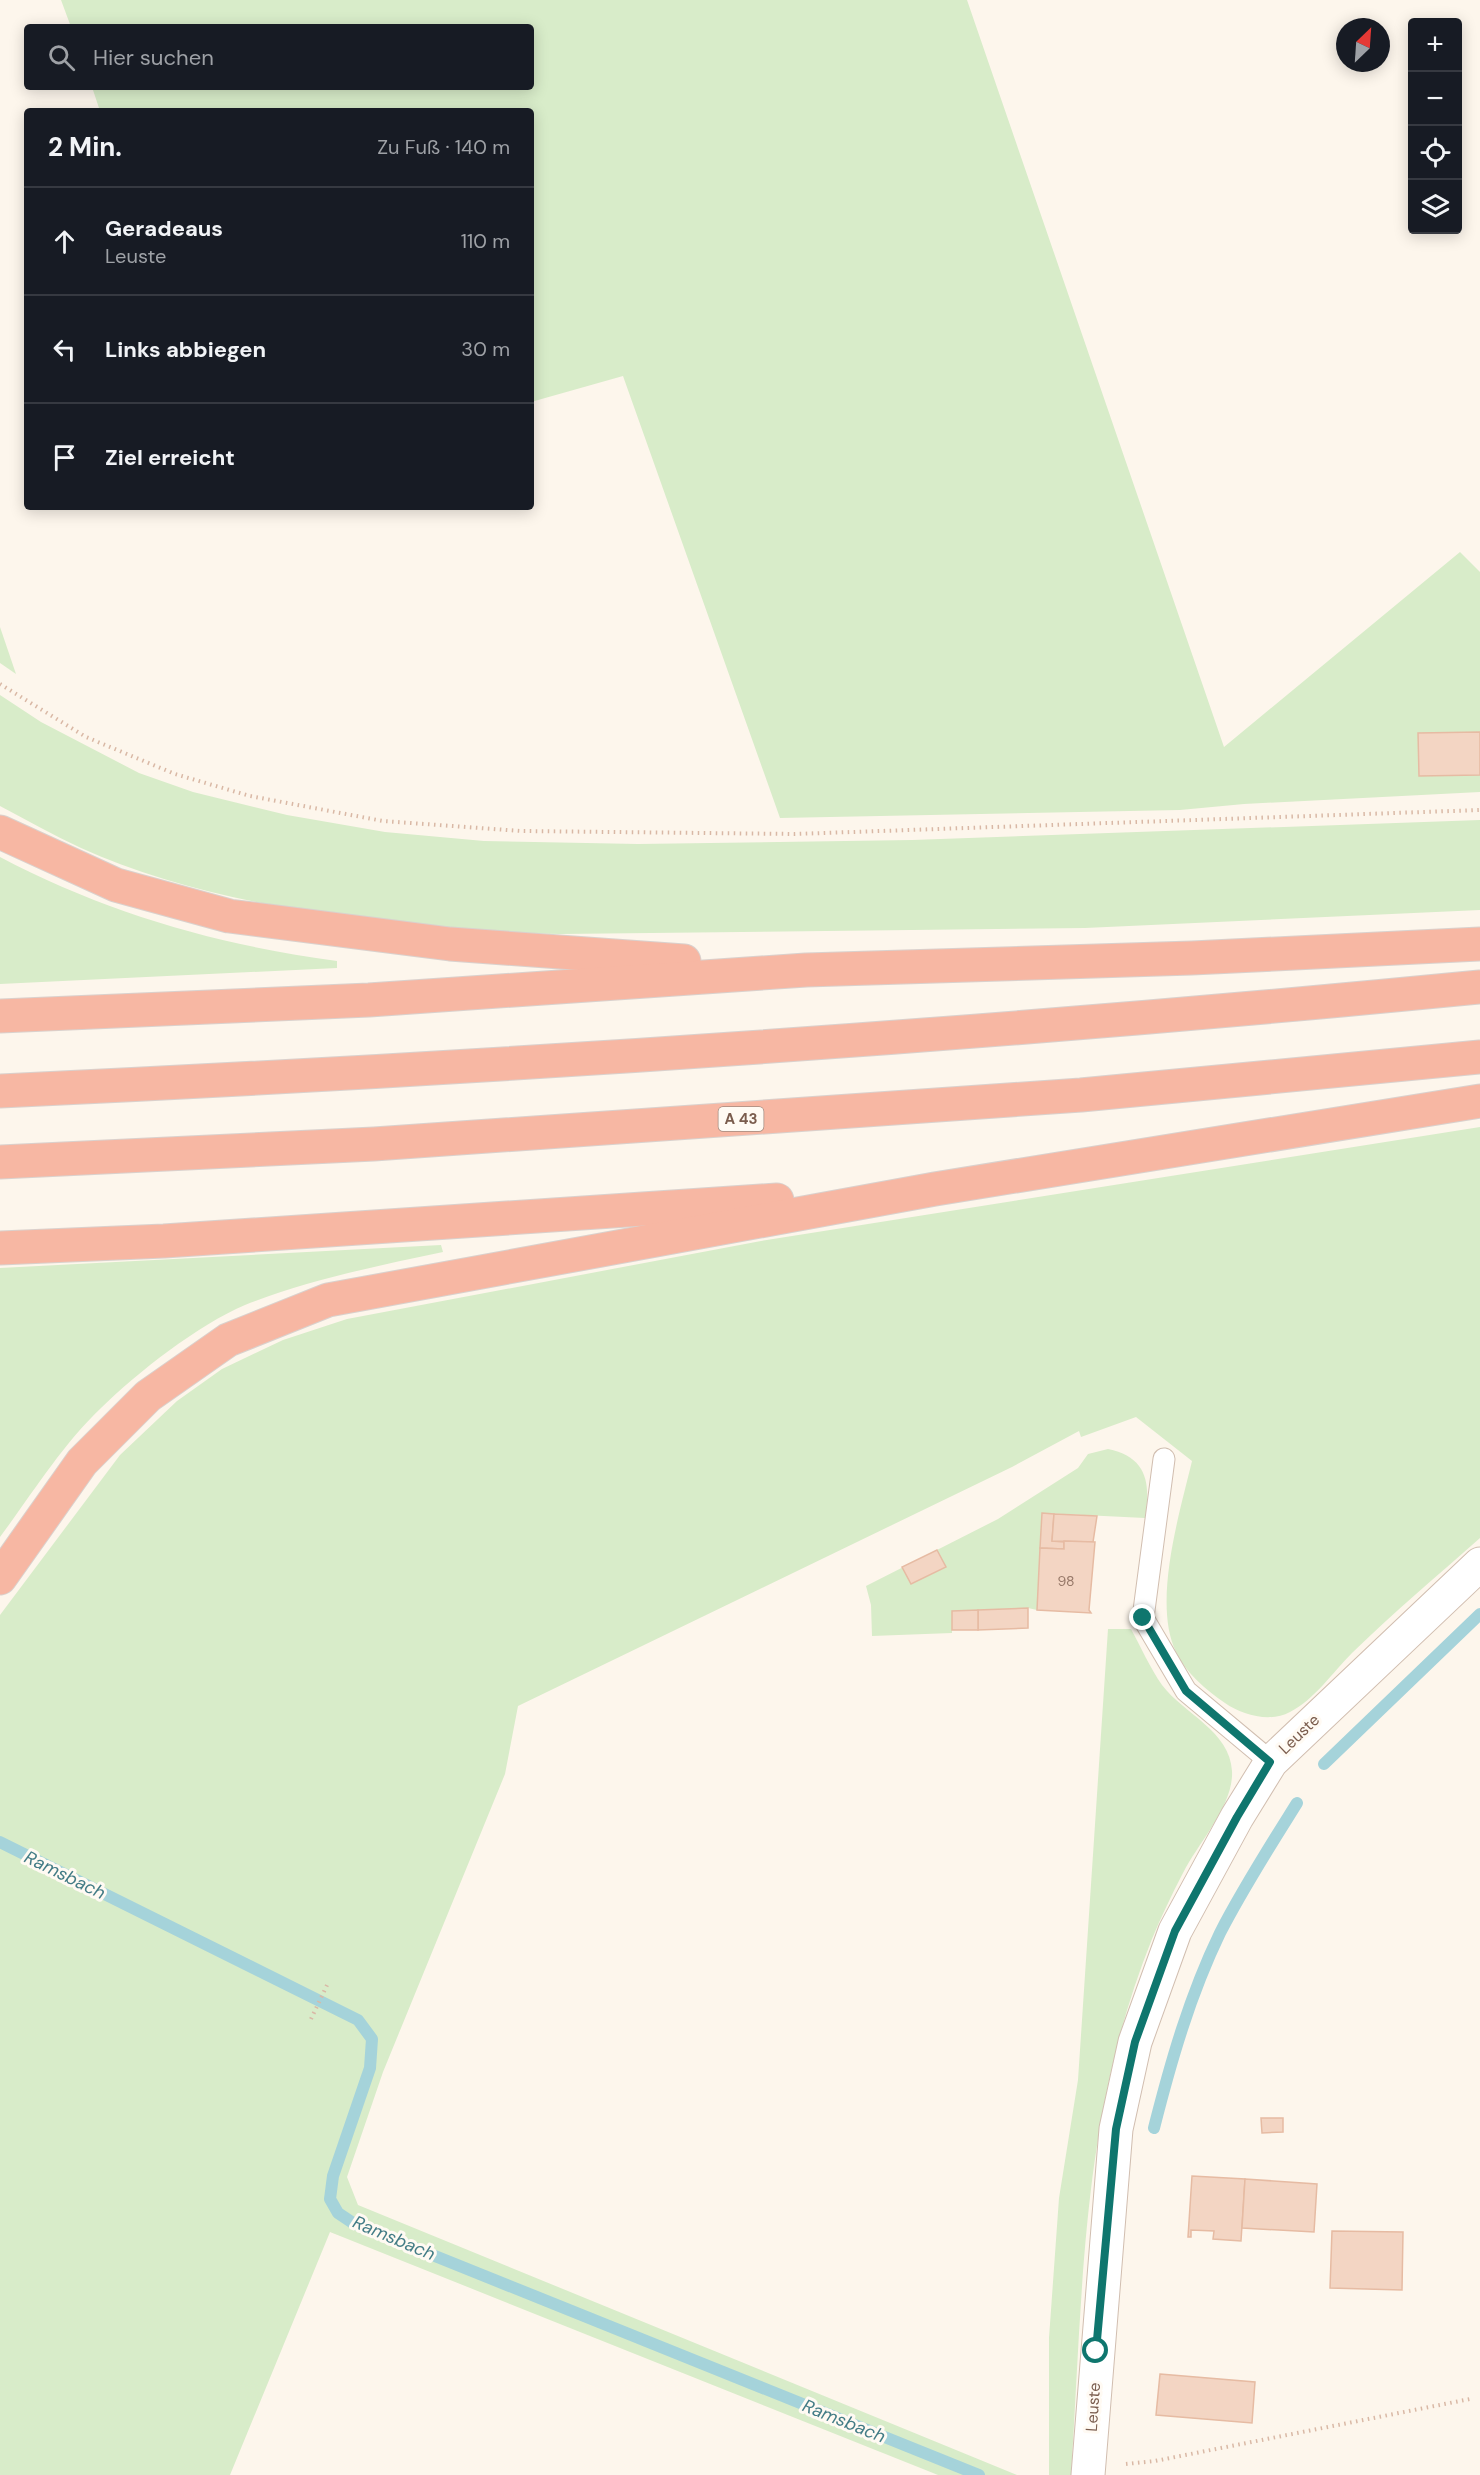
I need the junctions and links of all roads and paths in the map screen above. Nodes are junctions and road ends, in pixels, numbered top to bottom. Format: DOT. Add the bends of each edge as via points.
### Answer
graph roads {
  1 [pos="0,684"];
  2 [pos="1480,810"];
  3 [pos="0,832"];
  4 [pos="1480,944"];
  5 [pos="806,970"];
  6 [pos="1480,987"];
  7 [pos="0,1016"];
  8 [pos="1480,1057"];
  9 [pos="0,1091"];
  10 [pos="1480,1101"];
  11 [pos="0,1162"];
  12 [pos="935,1190"];
  13 [pos="0,1248"];
  14 [pos="1164,1459"];
  15 [pos="1480,1564"];
  16 [pos="0,1578"];
  17 [pos="1270,1762"];
  18 [pos="328,1983"];
  19 [pos="311,2019"];
  20 [pos="1470,2399"];
  21 [pos="1089,2471"];
  1 -- 2 [label="path" via="86,737 175,774 250,796 382,821 521,831 795,834"];
  3 -- 5 [label="highway" via="116,885 229,916 450,944"];
  4 -- 5 [label="highway"];
  5 -- 7 [label="highway" via="369,1000"];
  6 -- 9 [label="highway" via="1184,1016 821,1044 380,1073"];
  8 -- 11 [label="highway, A 43" via="1069,1096 374,1144"];
  10 -- 12 [label="highway"];
  12 -- 13 [label="highway" via="164,1241"];
  12 -- 16 [label="highway" via="328,1300 228,1340 148,1396 82,1462"];
  14 -- 17 [label="lane" via="1143,1618 1186,1691"];
  15 -- 17 [label="street, Leuste"];
  17 -- 21 [label="street, Leuste" via="1175,1931 1135,2042 1116,2129"];
  18 -- 19 [label="path"];
  20 -- 21 [label="path"];
}
